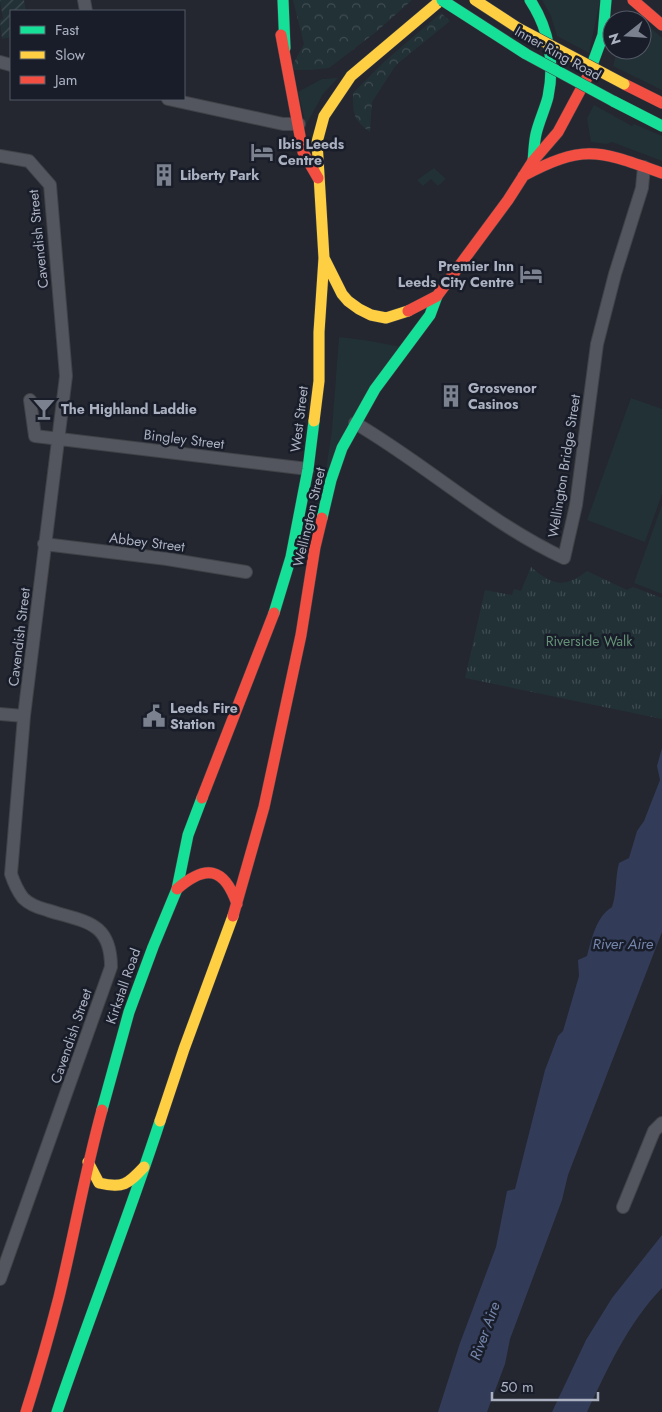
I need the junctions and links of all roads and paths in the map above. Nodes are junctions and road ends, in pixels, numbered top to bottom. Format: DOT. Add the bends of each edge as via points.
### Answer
graph roads {
  1 [pos="272,0"];
  2 [pos="283,0"];
  3 [pos="441,0"];
  4 [pos="475,0"];
  5 [pos="530,0"];
  6 [pos="606,0"];
  7 [pos="633,0"];
  8 [pos="662,25"];
  9 [pos="285,48"];
  10 [pos="173,100"];
  11 [pos="662,103"];
  12 [pos="298,124"];
  13 [pos="662,126"];
  14 [pos="0,156"];
  15 [pos="533,161"];
  16 [pos="644,167"];
  17 [pos="662,173"];
  18 [pos="523,176"];
  19 [pos="318,178"];
  20 [pos="324,258"];
  21 [pos="437,296"];
  22 [pos="30,400"];
  23 [pos="355,423"];
  24 [pos="58,438"];
  25 [pos="308,469"];
  26 [pos="44,544"];
  27 [pos="246,572"];
  28 [pos="284,581"];
  29 [pos="0,714"];
  30 [pos="24,716"];
  31 [pos="177,889"];
  32 [pos="237,904"];
  33 [pos="662,1123"];
  34 [pos="88,1162"];
  35 [pos="146,1166"];
  36 [pos="623,1207"];
  37 [pos="0,1280"];
  38 [pos="26,1412"];
  39 [pos="57,1412"];
  1 -- 9 [label="main road"];
  2 -- 9 [label="main road"];
  3 -- 13 [label="main road, Inner Ring Road, bridge" via="526,54"];
  3 -- 19 [label="main road" via="351,76 324,116 317,142"];
  4 -- 11 [label="main road, Inner Ring Road, bridge" via="518,28"];
  5 -- 15 [label="main road" via="547,31 551,59 550,88 536,136"];
  6 -- 15 [label="main road" via="603,34 588,77 558,132"];
  7 -- 8 [label="main road"];
  9 -- 12 [label="main road"];
  10 -- 12 [label="street" via="283,124"];
  12 -- 19 [label="main road" via="303,152"];
  14 -- 24 [label="street, Cavendish Street" via="29,161 50,185 66,376"];
  15 -- 18 [label="main road"];
  16 -- 17 [label="main road"];
  16 -- 18 [label="main road" via="607,155 585,153 543,165"];
  16 -- 23 [label="street, Wellington Bridge Street" via="642,188 597,344 576,505 564,558 534,544 385,440"];
  18 -- 21 [label="main road"];
  19 -- 20 [label="main road"];
  20 -- 21 [label="main road" via="348,300 372,315 399,316"];
  20 -- 25 [label="main road, West Street" via="319,381"];
  21 -- 23 [label="main road, Wellington Street" via="430,316 375,389"];
  22 -- 24 [label="street, Bingley Street" via="35,436"];
  23 -- 32 [label="main road, Wellington Street" via="342,448 325,502 298,652 264,807"];
  24 -- 25 [label="street, Bingley Street"];
  24 -- 26 [label="street, Cavendish Street"];
  25 -- 28 [label="main road, West Street"];
  26 -- 27 [label="street, Abbey Street"];
  26 -- 30 [label="street, Cavendish Street"];
  28 -- 31 [label="main road, Kirkstall Road" via="245,694 188,835"];
  29 -- 30 [label="street"];
  30 -- 37 [label="street, Cavendish Street" via="11,874 15,887 24,899 39,908 89,923 104,935 111,952 111,967"];
  31 -- 32 [label="main road" via="195,875 207,872 220,876 232,887"];
  31 -- 34 [label="main road, Kirkstall Road" via="129,1012"];
  32 -- 35 [label="main road"];
  33 -- 36 [label="street" via="654,1131"];
  34 -- 35 [label="main road" via="99,1183 111,1187 127,1185"];
  34 -- 38 [label="main road, Kirkstall Road" via="59,1296"];
  35 -- 39 [label="main road"];
}
